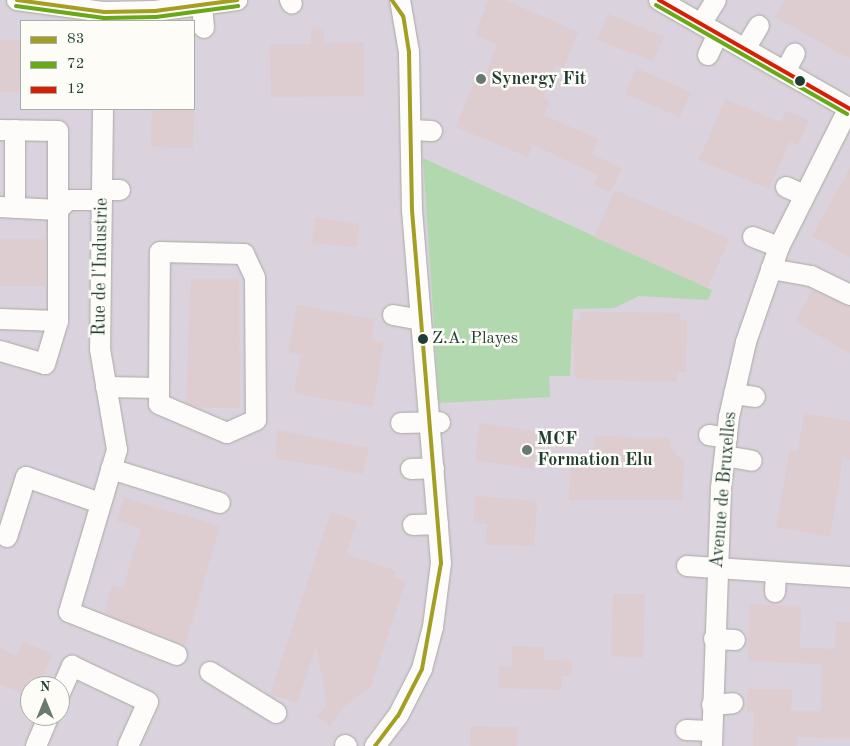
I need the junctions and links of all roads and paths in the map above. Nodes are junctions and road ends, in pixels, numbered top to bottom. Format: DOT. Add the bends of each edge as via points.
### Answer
graph roads {
  1 [pos="17,0"];
  2 [pos="237,0"];
  3 [pos="659,0"];
  4 [pos="716,0"];
  5 [pos="79,5"];
  6 [pos="202,5"];
  7 [pos="398,5"];
  8 [pos="104,16"];
  9 [pos="758,26"];
  10 [pos="204,28"];
  11 [pos="710,29"];
  12 [pos="795,53"];
  13 [pos="708,55"];
  14 [pos="750,58"];
  15 [pos="785,72"];
  16 [pos="849,109"];
  17 [pos="103,110"];
  18 [pos="8,130"];
  19 [pos="411,130"];
  20 [pos="432,131"];
  21 [pos="786,187"];
  22 [pos="108,193"];
  23 [pos="804,195"];
  24 [pos="8,208"];
  25 [pos="58,210"];
  26 [pos="754,237"];
  27 [pos="779,247"];
  28 [pos="771,269"];
  29 [pos="850,295"];
  30 [pos="393,315"];
  31 [pos="0,319"];
  32 [pos="420,320"];
  33 [pos="58,321"];
  34 [pos="0,351"];
  35 [pos="106,387"];
  36 [pos="159,388"];
  37 [pos="734,394"];
  38 [pos="754,396"];
  39 [pos="435,421"];
  40 [pos="401,423"];
  41 [pos="720,443"];
  42 [pos="752,461"];
  43 [pos="412,468"];
  44 [pos="434,468"];
  45 [pos="111,469"];
  46 [pos="100,503"];
  47 [pos="220,503"];
  48 [pos="442,513"];
  49 [pos="413,525"];
  50 [pos="8,537"];
  51 [pos="687,566"];
  52 [pos="717,571"];
  53 [pos="850,577"];
  54 [pos="714,639"];
  55 [pos="735,640"];
  56 [pos="177,655"];
  57 [pos="210,672"];
  58 [pos="67,676"];
  59 [pos="733,703"];
  60 [pos="712,705"];
  61 [pos="276,713"];
  62 [pos="45,726"];
  63 [pos="686,730"];
  64 [pos="712,738"];
  65 [pos="36,746"];
  66 [pos="128,746"];
  67 [pos="376,746"];
  1 -- 5 [label="street"];
  2 -- 6 [label="street"];
  3 -- 11 [label="street"];
  4 -- 11 [label="street"];
  5 -- 8 [label="street"];
  6 -- 8 [label="street"];
  6 -- 10 [label="street"];
  7 -- 19 [label="street"];
  9 -- 14 [label="street"];
  11 -- 13 [label="street"];
  11 -- 14 [label="street"];
  12 -- 15 [label="street"];
  14 -- 15 [label="street"];
  15 -- 16 [label="street"];
  16 -- 23 [label="street, Avenue de Bruxelles"];
  17 -- 22 [label="street, Rue de l'Industrie"];
  18 -- 24 [label="street"];
  18 -- 25 [label="street" via="58,131"];
  19 -- 20 [label="street"];
  19 -- 32 [label="street"];
  21 -- 23 [label="street"];
  22 -- 25 [label="street" via="68,200"];
  22 -- 35 [label="street, Rue de l'Industrie" via="100,349"];
  23 -- 27 [label="street, Avenue de Bruxelles" via="799,217"];
  24 -- 25 [label="street"];
  25 -- 33 [label="street"];
  26 -- 27 [label="street"];
  27 -- 28 [label="street, Avenue de Bruxelles"];
  28 -- 29 [label="street" via="812,276"];
  28 -- 37 [label="street, Avenue de Bruxelles" via="746,342"];
  30 -- 32 [label="street"];
  31 -- 33 [label="street"];
  32 -- 39 [label="street"];
  33 -- 34 [label="street" via="45,364"];
  35 -- 36 [label="street"];
  35 -- 45 [label="street, Rue de l'Industrie" via="117,450"];
  36 -- 36 [label="street" via="160,252 244,254 255,278 256,420 227,433 159,404"];
  37 -- 38 [label="street"];
  37 -- 41 [label="street, Avenue de Bruxelles"];
  39 -- 40 [label="street"];
  39 -- 44 [label="street"];
  41 -- 42 [label="street"];
  41 -- 52 [label="street, Avenue de Bruxelles"];
  43 -- 44 [label="street"];
  44 -- 48 [label="street"];
  45 -- 46 [label="street, Rue de l'Industrie"];
  45 -- 47 [label="street"];
  46 -- 50 [label="street" via="26,477"];
  46 -- 56 [label="street, Rue de l'Industrie" via="69,612"];
  48 -- 49 [label="street"];
  48 -- 67 [label="street" via="441,563 433,626 422,669 398,716"];
  51 -- 52 [label="street"];
  52 -- 53 [label="street" via="776,583 824,582"];
  52 -- 54 [label="street, Avenue de Bruxelles"];
  54 -- 55 [label="street"];
  54 -- 60 [label="street, Avenue de Bruxelles"];
  57 -- 61 [label="street"];
  58 -- 66 [label="street" via="72,666 148,702"];
  59 -- 60 [label="street"];
  60 -- 64 [label="street, Avenue de Bruxelles"];
  62 -- 65 [label="street"];
  63 -- 64 [label="street"];
}
